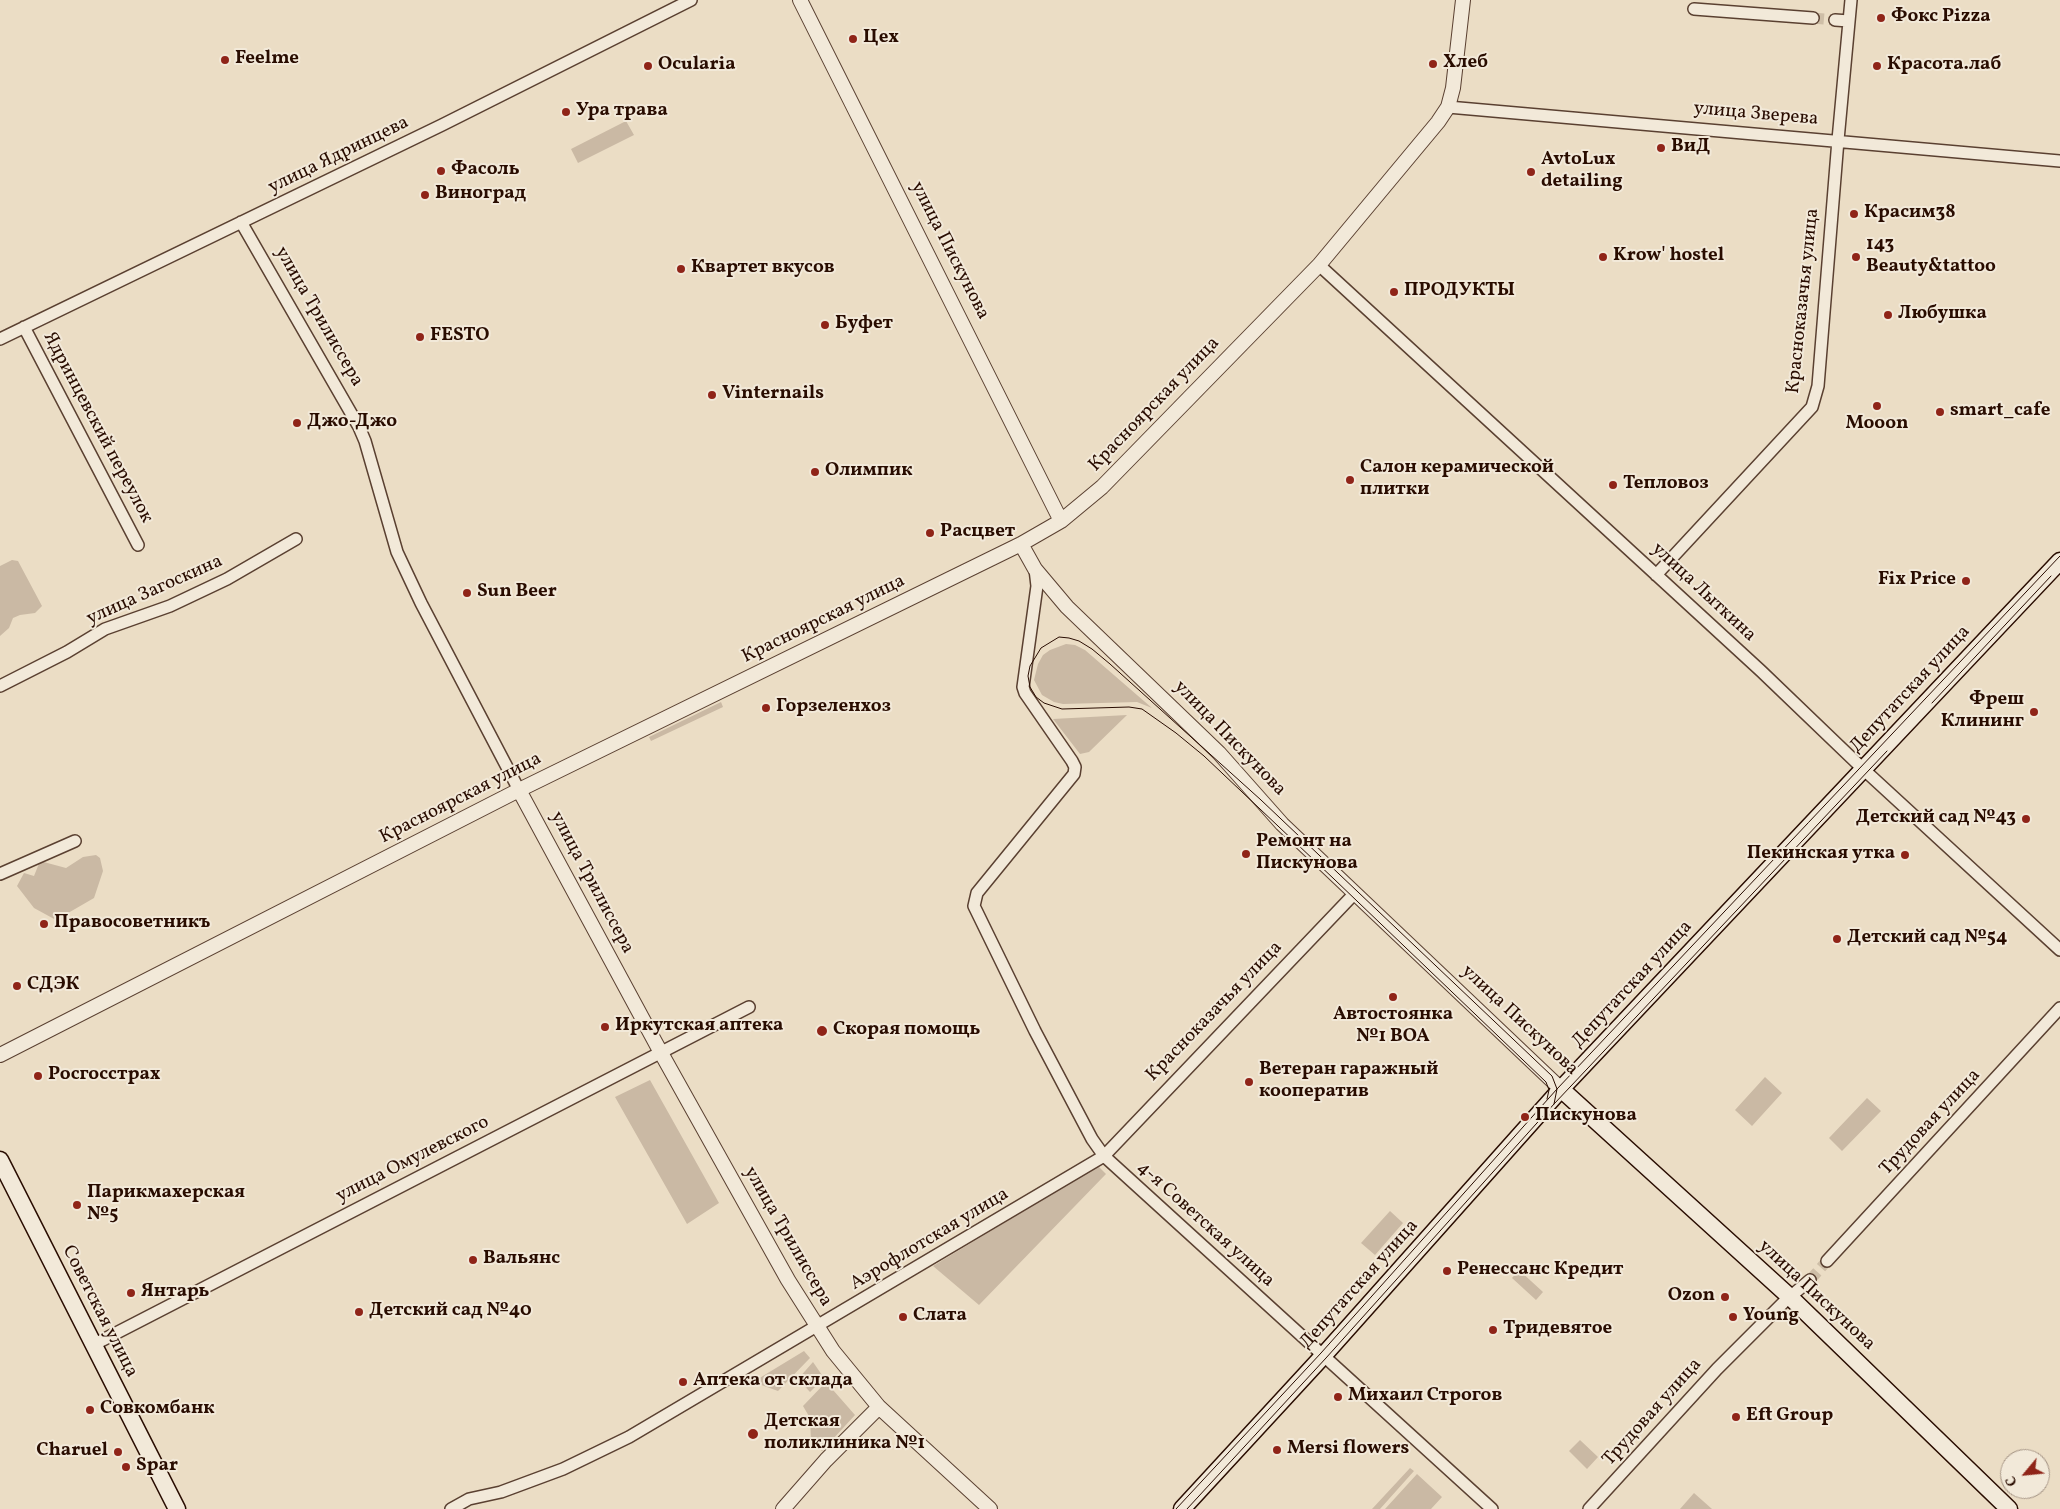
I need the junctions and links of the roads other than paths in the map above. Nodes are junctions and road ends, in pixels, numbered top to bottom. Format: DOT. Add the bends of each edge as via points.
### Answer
graph roads {
  1 [pos="691,0"];
  2 [pos="800,0"];
  3 [pos="1463,0"];
  4 [pos="1852,0"];
  5 [pos="1694,9"];
  6 [pos="1813,18"];
  7 [pos="1835,20"];
  8 [pos="1849,21"];
  9 [pos="1448,106"];
  10 [pos="1838,140"];
  11 [pos="2060,161"];
  12 [pos="241,222"];
  13 [pos="1319,265"];
  14 [pos="24,328"];
  15 [pos="0,339"];
  16 [pos="1061,521"];
  17 [pos="296,539"];
  18 [pos="1021,544"];
  19 [pos="138,545"];
  20 [pos="2060,561"];
  21 [pos="1035,569"];
  22 [pos="1656,575"];
  23 [pos="0,686"];
  24 [pos="1864,770"];
  25 [pos="520,790"];
  26 [pos="75,840"];
  27 [pos="0,874"];
  28 [pos="1355,893"];
  29 [pos="2060,950"];
  30 [pos="749,1006"];
  31 [pos="2060,1008"];
  32 [pos="660,1051"];
  33 [pos="0,1055"];
  34 [pos="1561,1089"];
  35 [pos="1104,1156"];
  36 [pos="0,1160"];
  37 [pos="1827,1261"];
  38 [pos="1810,1280"];
  39 [pos="1790,1297"];
  40 [pos="817,1327"];
  41 [pos="93,1345"];
  42 [pos="1323,1356"];
  43 [pos="879,1407"];
  44 [pos="177,1509"];
  45 [pos="451,1509"];
  46 [pos="783,1509"];
  47 [pos="990,1509"];
  48 [pos="1182,1509"];
  49 [pos="1492,1509"];
  50 [pos="1589,1509"];
  51 [pos="2009,1509"];
  1 -- 12 [label="street, улица Ядринцева"];
  2 -- 16 [label="street, улица Пискунова"];
  3 -- 9 [label="street, Красноярская улица"];
  4 -- 8 [label="street, Красноказачья улица"];
  5 -- 6 [label="street"];
  7 -- 8 [label="street"];
  8 -- 10 [label="street, Красноказачья улица"];
  9 -- 10 [label="street, улица Зверева"];
  9 -- 13 [label="street, Красноярская улица" via="1435,126"];
  10 -- 11 [label="street, улица Зверева"];
  10 -- 22 [label="street, Красноказачья улица" via="1818,386 1812,407"];
  12 -- 14 [label="street, улица Ядринцева"];
  12 -- 25 [label="street, улица Трилиссера" via="366,441 397,552"];
  13 -- 16 [label="street, Красноярская улица" via="1102,487"];
  13 -- 22 [label="street, улица Лыткина"];
  14 -- 15 [label="street, улица Ядринцева"];
  14 -- 19 [label="street, Ядринцевский переулок"];
  16 -- 18 [label="street, Красноярская улица"];
  17 -- 23 [label="street, улица Загоскина" via="228,579 170,606 105,629"];
  18 -- 21 [label="street, улица Пискунова"];
  18 -- 25 [label="street, Красноярская улица"];
  20 -- 24 [label="main road, Депутатская улица"];
  21 -- 28 [label="street, улица Пискунова" via="1067,607 1219,753 1282,824"];
  21 -- 35 [label="street, 4-я Советская улица" via="1036,586 1023,687 1072,761 1074,774 977,894 974,906 1040,1040"];
  22 -- 24 [label="street, улица Лыткина"];
  24 -- 29 [label="street, улица Лыткина"];
  24 -- 34 [label="main road, Депутатская улица"];
  25 -- 32 [label="street, улица Трилиссера"];
  25 -- 33 [label="street, Красноярская улица"];
  26 -- 27 [label="street"];
  28 -- 34 [label="street, улица Пискунова"];
  28 -- 35 [label="street, Красноказачья улица"];
  30 -- 32 [label="street, улица Омулевского"];
  31 -- 37 [label="street, Трудовая улица"];
  32 -- 40 [label="street, улица Трилиссера"];
  32 -- 41 [label="street, улица Омулевского"];
  34 -- 39 [label="main road, улица Пискунова"];
  34 -- 42 [label="main road, Депутатская улица"];
  35 -- 40 [label="street, Аэрофлотская улица"];
  35 -- 42 [label="street, 4-я Советская улица"];
  36 -- 41 [label="main road, Советская улица"];
  38 -- 39 [label="street, Трудовая улица"];
  39 -- 50 [label="street, Трудовая улица" via="1717,1369"];
  39 -- 51 [label="main road, улица Пискунова"];
  40 -- 43 [label="street, улица Трилиссера"];
  40 -- 45 [label="street, Аэрофлотская улица" via="593,1456"];
  41 -- 44 [label="main road, Советская улица"];
  42 -- 48 [label="main road, Депутатская улица"];
  42 -- 49 [label="street, 4-я Советская улица"];
  43 -- 46 [label="street"];
  43 -- 47 [label="street, улица Трилиссера"];
}
